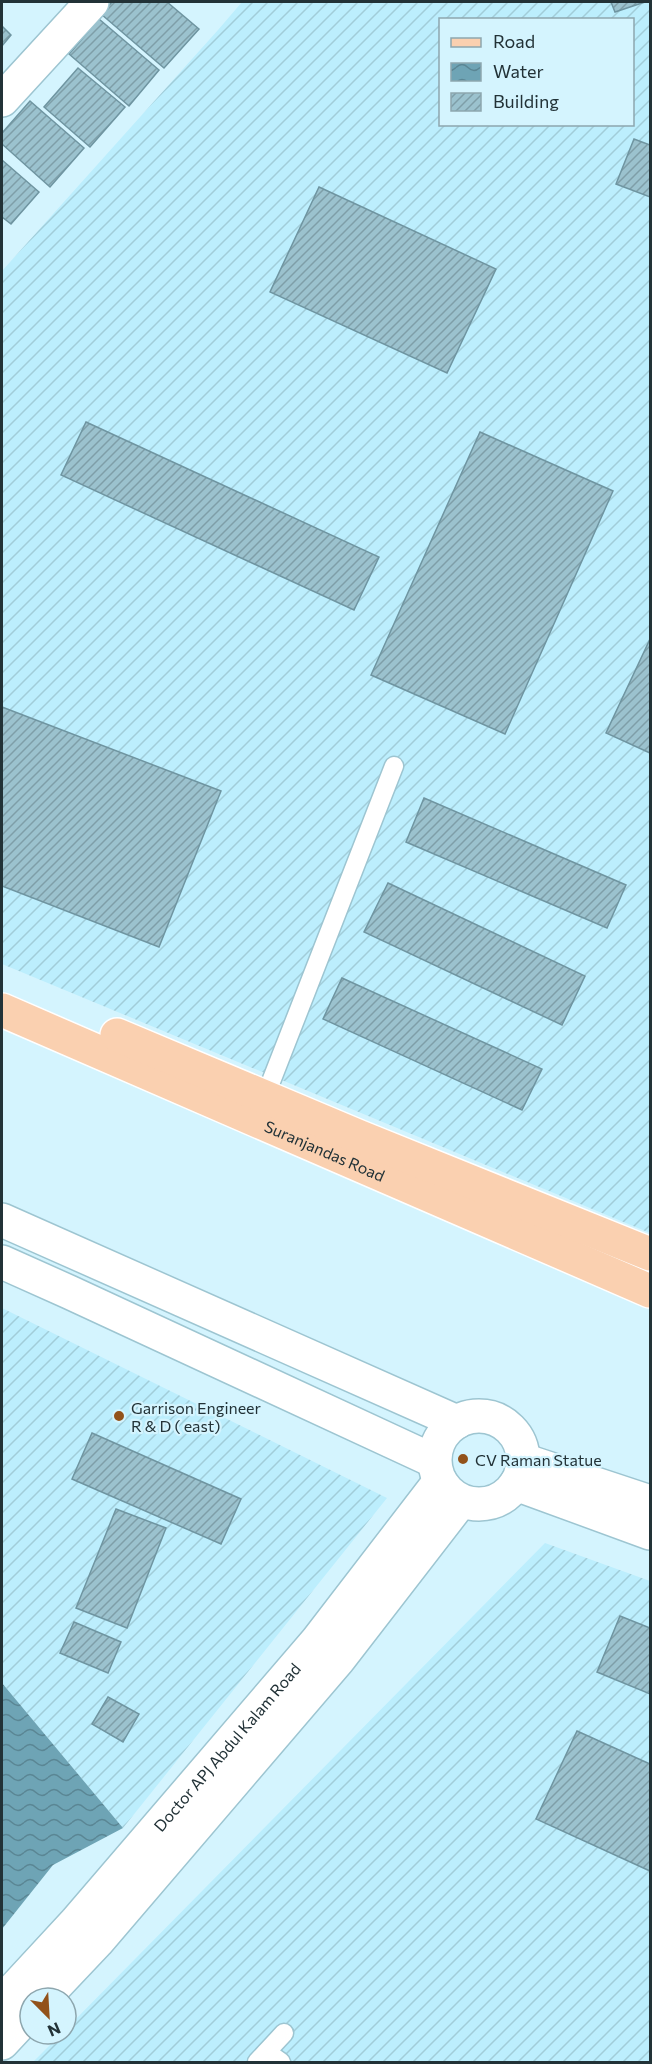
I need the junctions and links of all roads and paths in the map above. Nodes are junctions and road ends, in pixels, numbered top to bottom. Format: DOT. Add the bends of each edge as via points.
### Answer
graph roads {
  1 [pos="92,2"];
  2 [pos="2,100"];
  3 [pos="394,766"];
  4 [pos="2,987"];
  5 [pos="2,1010"];
  6 [pos="265,1097"];
  7 [pos="2,1220"];
  8 [pos="650,1252"];
  9 [pos="2,1262"];
  10 [pos="651,1292"];
  11 [pos="457,1422"];
  12 [pos="520,1472"];
  13 [pos="445,1481"];
  14 [pos="651,1502"];
  15 [pos="651,1533"];
  16 [pos="55,1986"];
  17 [pos="2,2002"];
  18 [pos="18,2026"];
  19 [pos="284,2032"];
  20 [pos="2,2043"];
  21 [pos="268,2059"];
  1 -- 2 [label="street"];
  3 -- 6 [label="lane"];
  4 -- 6 [label="main road, Suranjandas Road"];
  5 -- 10 [label="main road, Suranjandas Road"];
  6 -- 8 [label="main road, Suranjandas Road"];
  7 -- 11 [label="street"];
  9 -- 13 [label="street"];
  11 -- 12 [label="street" via="472,1416 501,1422 520,1445"];
  11 -- 13 [label="street" via="437,1446"];
  12 -- 13 [label="street" via="501,1498 482,1504"];
  12 -- 14 [label="street"];
  12 -- 15 [label="street"];
  13 -- 16 [label="street, Doctor APJ Abdul Kalam Road" via="339,1659"];
  13 -- 17 [label="street, Doctor APJ Abdul Kalam Road" via="317,1641 76,1922"];
  18 -- 20 [label="street"];
  19 -- 21 [label="lane"];
}
